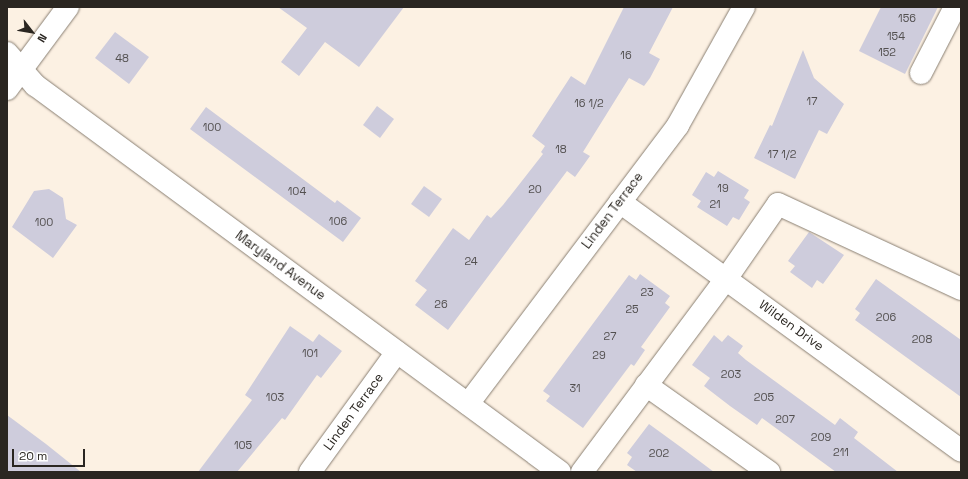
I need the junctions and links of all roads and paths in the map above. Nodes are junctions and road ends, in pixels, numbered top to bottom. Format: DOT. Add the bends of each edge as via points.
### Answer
graph roads {
  1 [pos="68,7"];
  2 [pos="744,7"];
  3 [pos="955,7"];
  4 [pos="7,53"];
  5 [pos="22,70"];
  6 [pos="922,73"];
  7 [pos="7,89"];
  8 [pos="620,202"];
  9 [pos="726,279"];
  10 [pos="961,289"];
  11 [pos="397,352"];
  12 [pos="646,385"];
  13 [pos="468,404"];
  14 [pos="961,451"];
  15 [pos="310,472"];
  16 [pos="560,472"];
  17 [pos="582,472"];
  18 [pos="769,472"];
  1 -- 5 [label="street"];
  2 -- 8 [label="street, Linden Terrace" via="678,124"];
  3 -- 6 [label="street"];
  4 -- 5 [label="street, Maryland Avenue"];
  5 -- 7 [label="street"];
  5 -- 11 [label="street, Maryland Avenue" via="35,86"];
  8 -- 9 [label="street, Wilden Drive"];
  8 -- 13 [label="street, Linden Terrace"];
  9 -- 10 [label="street" via="778,204"];
  9 -- 12 [label="street"];
  9 -- 14 [label="street, Wilden Drive"];
  11 -- 13 [label="street, Maryland Avenue"];
  11 -- 15 [label="street, Linden Terrace"];
  12 -- 17 [label="street"];
  12 -- 18 [label="street"];
  13 -- 16 [label="street, Maryland Avenue"];
}
